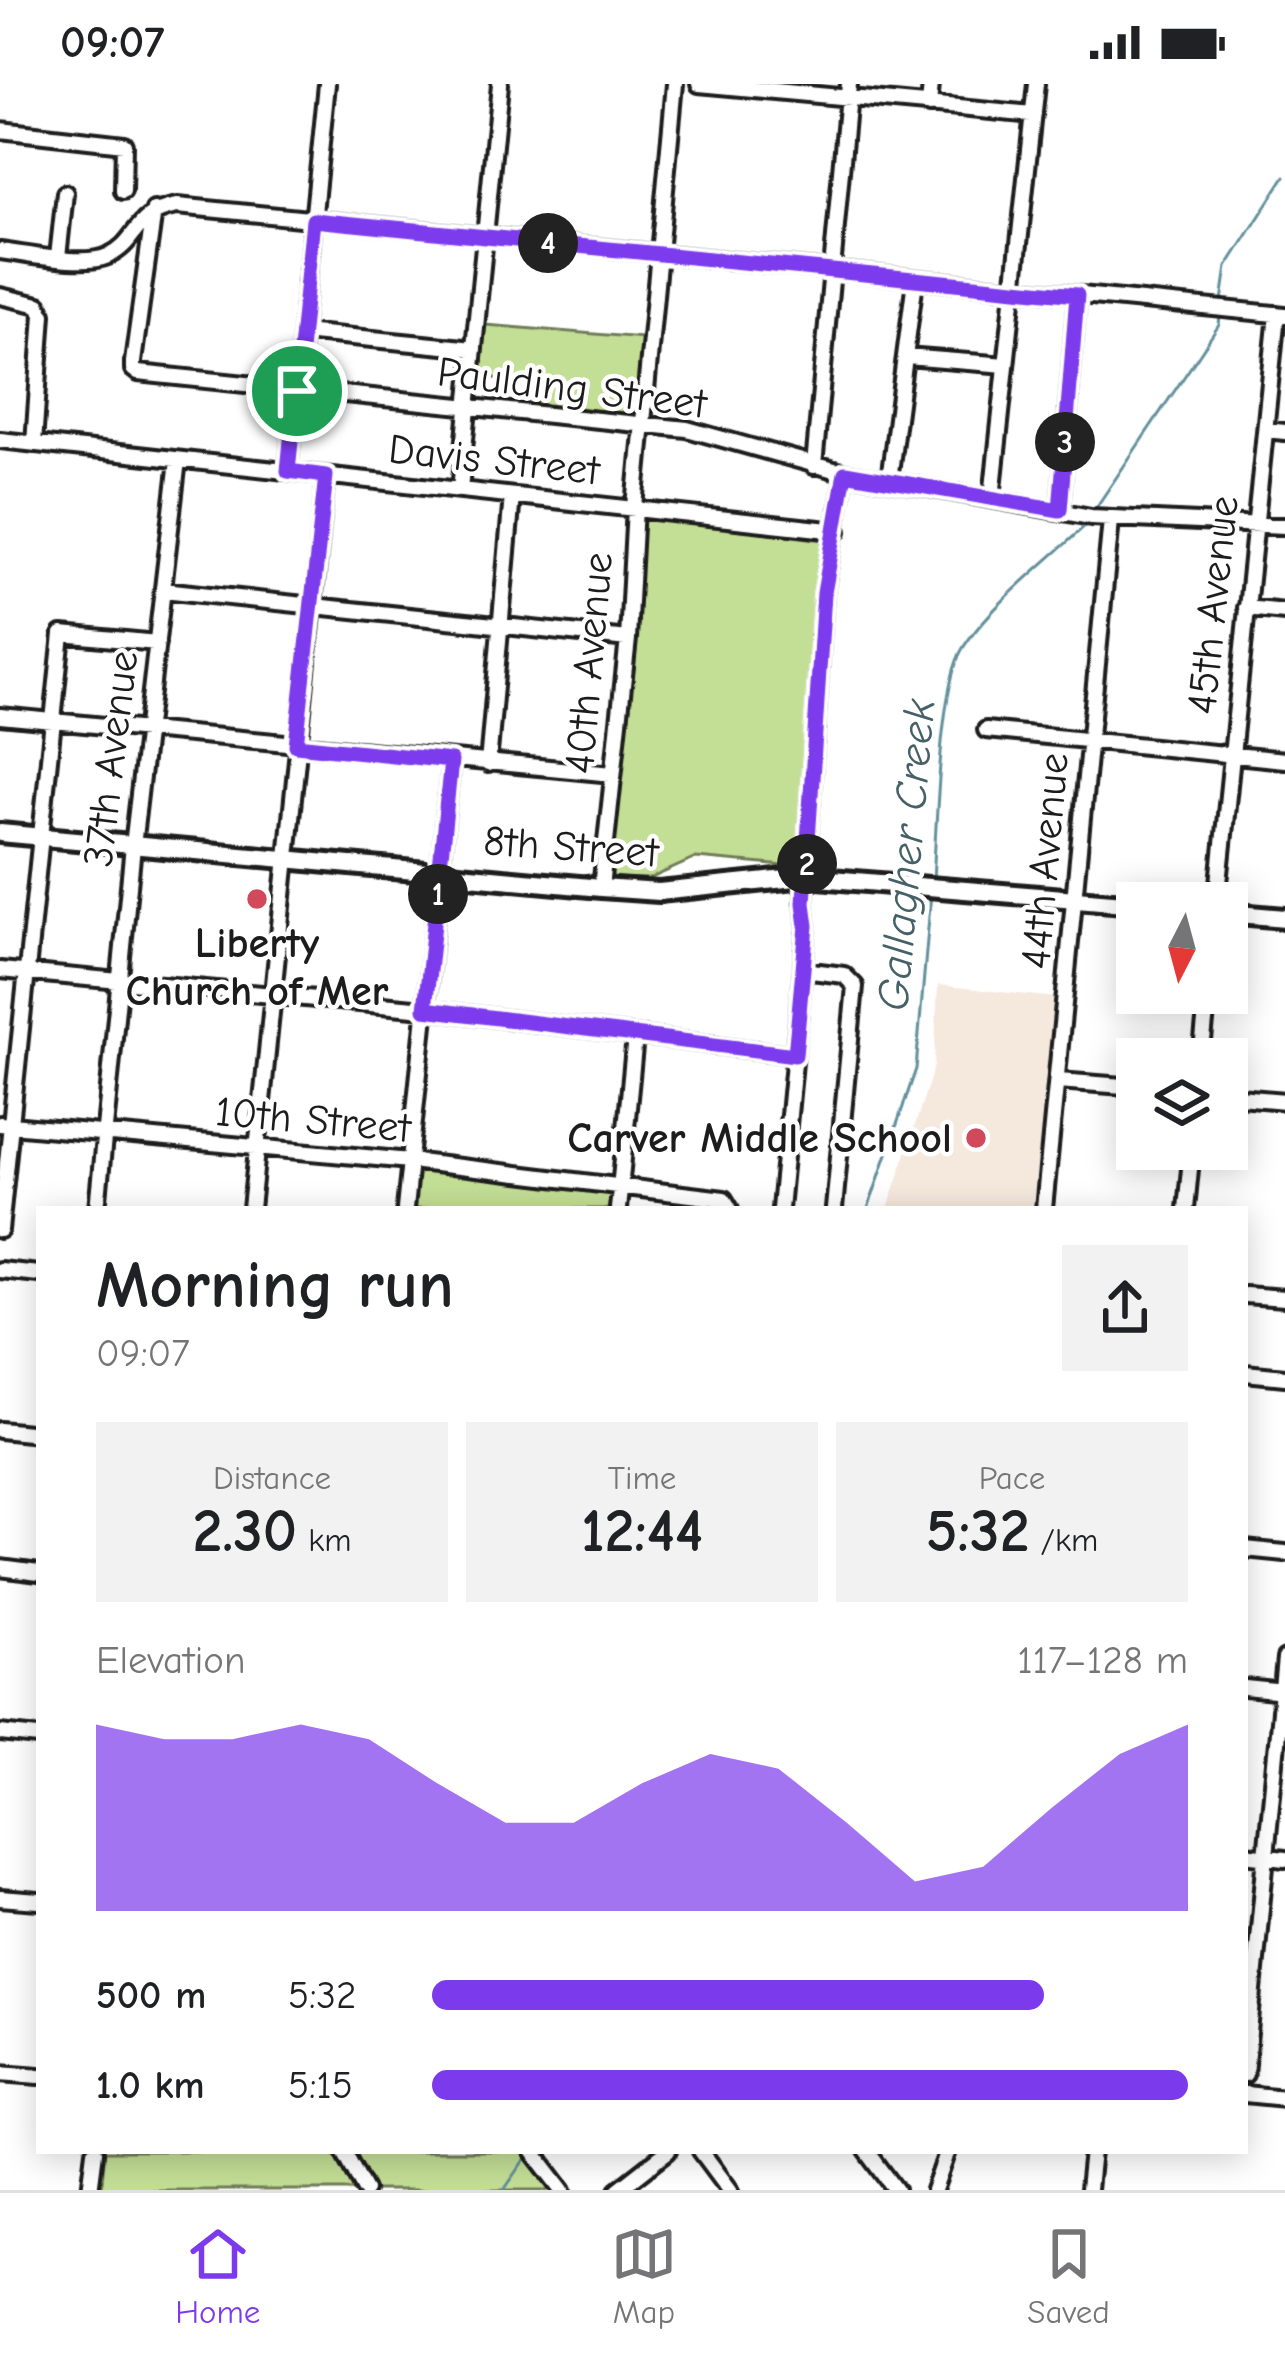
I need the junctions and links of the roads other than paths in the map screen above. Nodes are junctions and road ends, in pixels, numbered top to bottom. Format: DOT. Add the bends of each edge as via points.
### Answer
graph roads {
  1 [pos="327,84"];
  2 [pos="500,84"];
  3 [pos="675,84"];
  4 [pos="699,84"];
  5 [pos="931,84"];
  6 [pos="1036,84"];
  7 [pos="849,91"];
  8 [pos="929,106"];
  9 [pos="1033,115"];
  10 [pos="0,130"];
  11 [pos="123,191"];
  12 [pos="65,193"];
  13 [pos="154,210"];
  14 [pos="313,220"];
  15 [pos="484,236"];
  16 [pos="0,251"];
  17 [pos="657,254"];
  18 [pos="58,256"];
  19 [pos="833,272"];
  20 [pos="915,280"];
  21 [pos="1014,289"];
  22 [pos="1077,295"];
  23 [pos="0,296"];
  24 [pos="1281,314"];
  25 [pos="302,332"];
  26 [pos="474,349"];
  27 [pos="906,357"];
  28 [pos="1006,365"];
  29 [pos="297,391"];
  30 [pos="469,406"];
  31 [pos="643,424"];
  32 [pos="1265,430"];
  33 [pos="1285,432"];
  34 [pos="0,440"];
  35 [pos="34,444"];
  36 [pos="178,460"];
  37 [pos="814,466"];
  38 [pos="288,471"];
  39 [pos="845,473"];
  40 [pos="326,476"];
  41 [pos="889,480"];
  42 [pos="460,490"];
  43 [pos="512,496"];
  44 [pos="992,498"];
  45 [pos="635,507"];
  46 [pos="1060,510"];
  47 [pos="1106,519"];
  48 [pos="1255,524"];
  49 [pos="1285,526"];
  50 [pos="838,531"];
  51 [pos="164,590"];
  52 [pos="311,607"];
  53 [pos="1246,608"];
  54 [pos="1285,612"];
  55 [pos="500,627"];
  56 [pos="628,639"];
  57 [pos="157,644"];
  58 [pos="0,716"];
  59 [pos="53,720"];
  60 [pos="986,730"];
  61 [pos="149,731"];
  62 [pos="1090,740"];
  63 [pos="296,745"];
  64 [pos="1230,754"];
  65 [pos="1285,760"];
  66 [pos="451,761"];
  67 [pos="488,764"];
  68 [pos="613,774"];
  69 [pos="0,833"];
  70 [pos="41,837"];
  71 [pos="133,845"];
  72 [pos="286,859"];
  73 [pos="440,873"];
  74 [pos="806,877"];
  75 [pos="1218,882"];
  76 [pos="601,889"];
  77 [pos="1075,898"];
  78 [pos="1116,902"];
  79 [pos="1248,915"];
  80 [pos="1285,918"];
  81 [pos="0,970"];
  82 [pos="803,970"];
  83 [pos="27,973"];
  84 [pos="120,981"];
  85 [pos="272,996"];
  86 [pos="425,1009"];
  87 [pos="635,1037"];
  88 [pos="795,1055"];
  89 [pos="1058,1081"];
  90 [pos="1116,1086"];
  91 [pos="1248,1098"];
  92 [pos="1285,1101"];
  93 [pos="6,1124"];
  94 [pos="105,1134"];
  95 [pos="258,1148"];
  96 [pos="410,1161"];
  97 [pos="1190,1170"];
  98 [pos="620,1186"];
  99 [pos="97,1206"];
  100 [pos="251,1206"];
  101 [pos="405,1206"];
  102 [pos="618,1206"];
  103 [pos="728,1206"];
  104 [pos="780,1206"];
  105 [pos="834,1206"];
  106 [pos="1044,1206"];
  107 [pos="1186,1206"];
  108 [pos="0,1230"];
  109 [pos="0,1270"];
  110 [pos="36,1274"];
  111 [pos="1248,1295"];
  112 [pos="1285,1298"];
  113 [pos="1248,1373"];
  114 [pos="1285,1377"];
  115 [pos="0,1430"];
  116 [pos="36,1434"];
  117 [pos="1248,1550"];
  118 [pos="1285,1553"];
  119 [pos="0,1568"];
  120 [pos="36,1573"];
  121 [pos="1285,1658"];
  122 [pos="1248,1688"];
  123 [pos="1283,1692"];
  124 [pos="0,1733"];
  125 [pos="36,1736"];
  126 [pos="1248,1854"];
  127 [pos="1267,1857"];
  128 [pos="1285,1858"];
  129 [pos="0,1898"];
  130 [pos="36,1901"];
  131 [pos="1248,2044"];
  132 [pos="0,2073"];
  133 [pos="36,2076"];
  134 [pos="1248,2095"];
  135 [pos="1285,2098"];
  136 [pos="95,2154"];
  137 [pos="346,2154"];
  138 [pos="536,2154"];
  139 [pos="664,2154"];
  140 [pos="702,2154"];
  141 [pos="869,2154"];
  142 [pos="947,2154"];
  143 [pos="1092,2154"];
  144 [pos="90,2190"];
  145 [pos="365,2190"];
  146 [pos="563,2190"];
  147 [pos="618,2190"];
  148 [pos="730,2190"];
  149 [pos="896,2190"];
  150 [pos="934,2190"];
  151 [pos="1088,2190"];
  1 -- 14 [label="street"];
  2 -- 15 [label="street"];
  3 -- 17 [label="street, 40th Avenue"];
  4 -- 7 [label="street"];
  5 -- 8 [label="street"];
  6 -- 9 [label="street"];
  7 -- 8 [label="street"];
  7 -- 19 [label="street"];
  8 -- 9 [label="street"];
  9 -- 21 [label="street"];
  10 -- 11 [label="street" via="124,144"];
  12 -- 18 [label="street"];
  13 -- 14 [label="street"];
  13 -- 18 [label="street" via="111,255"];
  13 -- 29 [label="street, Paulding Street" via="133,369"];
  14 -- 15 [label="street"];
  14 -- 25 [label="street"];
  15 -- 17 [label="street"];
  15 -- 26 [label="street"];
  16 -- 18 [label="street"];
  17 -- 19 [label="street"];
  17 -- 31 [label="street, 40th Avenue"];
  19 -- 20 [label="street"];
  19 -- 37 [label="street"];
  20 -- 21 [label="street"];
  20 -- 27 [label="street"];
  21 -- 22 [label="street"];
  21 -- 28 [label="street"];
  22 -- 24 [label="street"];
  22 -- 46 [label="street"];
  23 -- 35 [label="street" via="39,305 43,314"];
  24 -- 32 [label="street, 45th Avenue"];
  25 -- 26 [label="street"];
  25 -- 29 [label="street"];
  26 -- 30 [label="street"];
  27 -- 28 [label="street"];
  27 -- 41 [label="street"];
  28 -- 44 [label="street"];
  29 -- 30 [label="street, Paulding Street"];
  29 -- 38 [label="street"];
  30 -- 31 [label="street, Paulding Street"];
  30 -- 42 [label="street"];
  31 -- 37 [label="street, Paulding Street"];
  31 -- 45 [label="street, 40th Avenue"];
  32 -- 33 [label="street"];
  32 -- 48 [label="street, 45th Avenue"];
  34 -- 35 [label="street, Davis Street"];
  35 -- 36 [label="street, Davis Street"];
  36 -- 38 [label="street, Davis Street"];
  36 -- 51 [label="street, 37th Avenue"];
  37 -- 39 [label="street, Paulding Street"];
  38 -- 40 [label="street, Davis Street"];
  39 -- 41 [label="street, Paulding Street"];
  39 -- 50 [label="street"];
  40 -- 42 [label="street, Davis Street"];
  40 -- 52 [label="street"];
  41 -- 44 [label="street, Paulding Street"];
  42 -- 43 [label="street, Davis Street"];
  43 -- 45 [label="street, Davis Street"];
  43 -- 55 [label="street"];
  44 -- 46 [label="street, Paulding Street"];
  45 -- 50 [label="street, Davis Street"];
  45 -- 56 [label="street, 40th Avenue"];
  46 -- 47 [label="street, Paulding Street"];
  47 -- 48 [label="street, Paulding Street"];
  47 -- 62 [label="street, 44th Avenue"];
  48 -- 49 [label="street, Paulding Street"];
  48 -- 53 [label="street, 45th Avenue"];
  50 -- 74 [label="street" via="824,593"];
  51 -- 52 [label="street"];
  51 -- 57 [label="street, 37th Avenue"];
  52 -- 55 [label="street"];
  52 -- 63 [label="street"];
  53 -- 54 [label="street"];
  53 -- 64 [label="street, 45th Avenue"];
  55 -- 56 [label="street"];
  55 -- 67 [label="street"];
  56 -- 68 [label="street, 40th Avenue"];
  57 -- 59 [label="street" via="62,634"];
  57 -- 61 [label="street, 37th Avenue"];
  58 -- 59 [label="street"];
  59 -- 61 [label="street"];
  59 -- 70 [label="street"];
  60 -- 62 [label="street"];
  61 -- 63 [label="street"];
  61 -- 71 [label="street, 37th Avenue"];
  62 -- 64 [label="street"];
  62 -- 77 [label="street, 44th Avenue"];
  63 -- 66 [label="street"];
  63 -- 72 [label="street"];
  64 -- 65 [label="street"];
  64 -- 75 [label="street, 45th Avenue"];
  66 -- 67 [label="street"];
  66 -- 73 [label="street"];
  67 -- 68 [label="street"];
  68 -- 76 [label="street, 40th Avenue"];
  69 -- 70 [label="main road, 8th Street"];
  70 -- 71 [label="main road, 8th Street"];
  70 -- 83 [label="street"];
  71 -- 72 [label="main road, 8th Street"];
  71 -- 84 [label="street, 37th Avenue"];
  72 -- 73 [label="main road, 8th Street"];
  72 -- 85 [label="street"];
  73 -- 76 [label="main road, 8th Street"];
  73 -- 86 [label="street"];
  74 -- 76 [label="main road, 8th Street" via="676,891"];
  74 -- 77 [label="main road, 8th Street"];
  74 -- 82 [label="street"];
  77 -- 78 [label="main road, 8th Street"];
  77 -- 89 [label="street, 44th Avenue"];
  79 -- 80 [label="main road"];
  81 -- 83 [label="street"];
  82 -- 88 [label="street"];
  82 -- 105 [label="street" via="844,975 855,986"];
  83 -- 84 [label="street"];
  83 -- 93 [label="street"];
  84 -- 85 [label="street"];
  84 -- 94 [label="street, 37th Avenue"];
  85 -- 86 [label="street"];
  85 -- 95 [label="street"];
  86 -- 87 [label="street"];
  86 -- 96 [label="street"];
  87 -- 88 [label="street"];
  87 -- 98 [label="street"];
  88 -- 104 [label="street"];
  89 -- 90 [label="street"];
  89 -- 106 [label="street, 44th Avenue"];
  91 -- 92 [label="street"];
  93 -- 94 [label="street, 10th Street"];
  93 -- 108 [label="street"];
  94 -- 95 [label="street, 10th Street"];
  94 -- 99 [label="street, 37th Avenue"];
  95 -- 96 [label="street, 10th Street"];
  95 -- 100 [label="street"];
  96 -- 98 [label="street, 10th Street"];
  96 -- 101 [label="street"];
  97 -- 107 [label="street"];
  98 -- 102 [label="street"];
  98 -- 103 [label="street, 10th Street" via="724,1199"];
  109 -- 110 [label="street"];
  111 -- 112 [label="street"];
  113 -- 114 [label="street"];
  115 -- 116 [label="street"];
  117 -- 118 [label="street"];
  119 -- 120 [label="street"];
  121 -- 123 [label="street"];
  122 -- 123 [label="street"];
  123 -- 127 [label="street"];
  124 -- 125 [label="street"];
  126 -- 127 [label="street"];
  127 -- 128 [label="street"];
  127 -- 131 [label="street"];
  129 -- 130 [label="street"];
  132 -- 133 [label="street"];
  134 -- 135 [label="street"];
  136 -- 144 [label="street"];
  137 -- 145 [label="street"];
  138 -- 146 [label="street"];
  139 -- 147 [label="street"];
  140 -- 148 [label="street"];
  141 -- 149 [label="street"];
  142 -- 150 [label="street"];
  143 -- 151 [label="street"];
}
